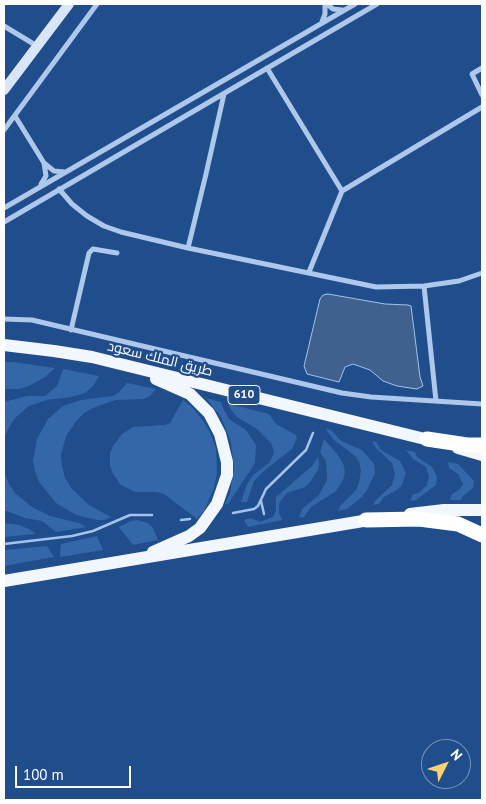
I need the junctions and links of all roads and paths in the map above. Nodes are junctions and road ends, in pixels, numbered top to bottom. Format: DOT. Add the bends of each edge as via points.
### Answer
graph roads {
  1 [pos="69,4"];
  2 [pos="97,4"];
  3 [pos="326,4"];
  4 [pos="354,4"];
  5 [pos="377,4"];
  6 [pos="345,9"];
  7 [pos="320,24"];
  8 [pos="4,26"];
  9 [pos="37,46"];
  10 [pos="267,68"];
  11 [pos="482,68"];
  12 [pos="4,90"];
  13 [pos="224,94"];
  14 [pos="482,95"];
  15 [pos="482,107"];
  16 [pos="15,116"];
  17 [pos="139,129"];
  18 [pos="4,130"];
  19 [pos="144,139"];
  20 [pos="44,163"];
  21 [pos="65,172"];
  22 [pos="39,187"];
  23 [pos="59,189"];
  24 [pos="342,191"];
  25 [pos="4,208"];
  26 [pos="4,222"];
  27 [pos="188,248"];
  28 [pos="117,252"];
  29 [pos="309,272"];
  30 [pos="482,273"];
  31 [pos="424,286"];
  32 [pos="4,318"];
  33 [pos="71,330"];
  34 [pos="4,345"];
  35 [pos="126,366"];
  36 [pos="436,401"];
  37 [pos="482,404"];
  38 [pos="427,439"];
  39 [pos="482,445"];
  40 [pos="482,455"];
  41 [pos="482,510"];
  42 [pos="366,520"];
  43 [pos="482,535"];
  44 [pos="135,560"];
  45 [pos="4,580"];
  1 -- 9 [label="street"];
  2 -- 16 [label="street"];
  3 -- 6 [label="street" via="337,10"];
  3 -- 7 [label="street" via="326,14"];
  4 -- 6 [label="street"];
  5 -- 10 [label="street"];
  6 -- 7 [label="street"];
  7 -- 17 [label="street"];
  8 -- 9 [label="street"];
  9 -- 12 [label="street"];
  10 -- 13 [label="street"];
  10 -- 24 [label="street"];
  11 -- 14 [label="street" via="472,74"];
  13 -- 19 [label="street"];
  13 -- 27 [label="street"];
  15 -- 24 [label="street"];
  16 -- 18 [label="street"];
  16 -- 20 [label="street"];
  17 -- 19 [label="street"];
  17 -- 21 [label="street"];
  19 -- 23 [label="street"];
  20 -- 21 [label="street" via="54,171"];
  20 -- 22 [label="street" via="46,176"];
  21 -- 22 [label="street"];
  22 -- 25 [label="street"];
  23 -- 26 [label="street"];
  23 -- 27 [label="street" via="72,204 104,226"];
  24 -- 29 [label="street"];
  27 -- 29 [label="street"];
  28 -- 33 [label="street" via="93,249 89,253"];
  29 -- 31 [label="street" via="376,287"];
  30 -- 31 [label="street" via="459,281"];
  31 -- 36 [label="street"];
  32 -- 33 [label="street" via="32,320"];
  33 -- 36 [label="street" via="342,393"];
  34 -- 35 [label="main road, طريق الملك سعود / 610" via="73,354"];
  35 -- 38 [label="main road, طريق الملك سعود / 610"];
  35 -- 44 [label="main road" via="190,394 200,403 216,423 227,462 227,475 217,504 200,528"];
  36 -- 37 [label="street"];
  38 -- 39 [label="highway"];
  38 -- 40 [label="main road, طريق الملك سعود / 610"];
  41 -- 42 [label="main road" via="444,510"];
  42 -- 43 [label="highway" via="419,519 458,524"];
  42 -- 44 [label="main road"];
  44 -- 45 [label="main road"];
}
